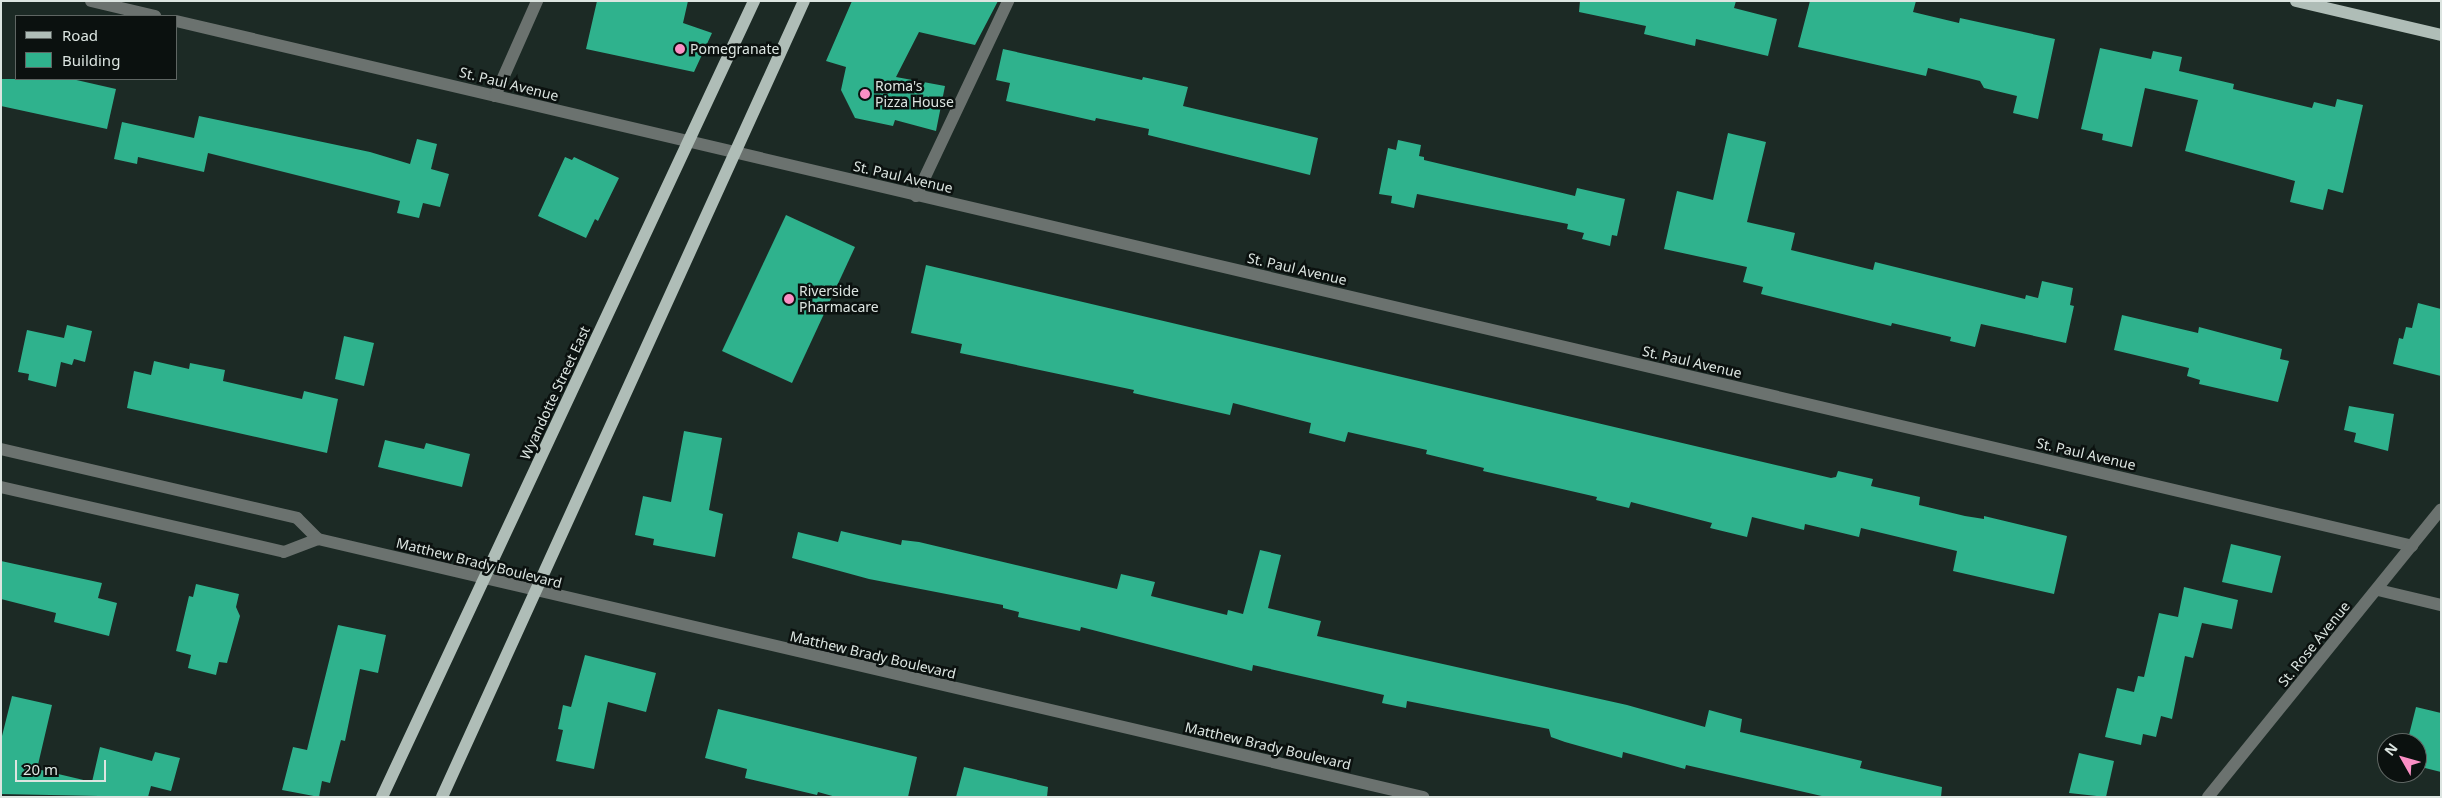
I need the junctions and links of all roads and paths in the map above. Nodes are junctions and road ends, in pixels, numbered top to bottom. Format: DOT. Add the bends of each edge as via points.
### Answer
graph roads {
  1 [pos="91,1"];
  2 [pos="537,1"];
  3 [pos="754,1"];
  4 [pos="804,1"];
  5 [pos="1008,1"];
  6 [pos="2296,1"];
  7 [pos="151,15"];
  8 [pos="178,21"];
  9 [pos="2441,36"];
  10 [pos="495,96"];
  11 [pos="689,143"];
  12 [pos="736,153"];
  13 [pos="916,196"];
  14 [pos="1,449"];
  15 [pos="1,487"];
  16 [pos="2441,509"];
  17 [pos="318,539"];
  18 [pos="2412,546"];
  19 [pos="484,579"];
  20 [pos="2378,590"];
  21 [pos="537,592"];
  22 [pos="2441,605"];
  23 [pos="382,797"];
  24 [pos="442,797"];
  25 [pos="1423,797"];
  26 [pos="2208,797"];
  1 -- 7 [label="street"];
  2 -- 10 [label="street"];
  3 -- 11 [label="main road, Wyandotte Street East"];
  4 -- 12 [label="main road"];
  5 -- 13 [label="street"];
  6 -- 9 [label="main road"];
  8 -- 10 [label="street, St. Paul Avenue"];
  10 -- 11 [label="street, St. Paul Avenue"];
  11 -- 12 [label="street, St. Paul Avenue"];
  11 -- 19 [label="main road, Wyandotte Street East"];
  12 -- 13 [label="street, St. Paul Avenue"];
  12 -- 21 [label="main road"];
  13 -- 18 [label="street, St. Paul Avenue"];
  14 -- 17 [label="street" via="296,518"];
  15 -- 17 [label="street" via="284,552"];
  16 -- 18 [label="street, St. Rose Avenue"];
  17 -- 19 [label="street, Matthew Brady Boulevard"];
  18 -- 20 [label="street, St. Rose Avenue"];
  19 -- 21 [label="street, Matthew Brady Boulevard"];
  19 -- 23 [label="main road, Wyandotte Street East"];
  20 -- 22 [label="street"];
  20 -- 26 [label="street, St. Rose Avenue"];
  21 -- 24 [label="main road"];
  21 -- 25 [label="street, Matthew Brady Boulevard"];
}
